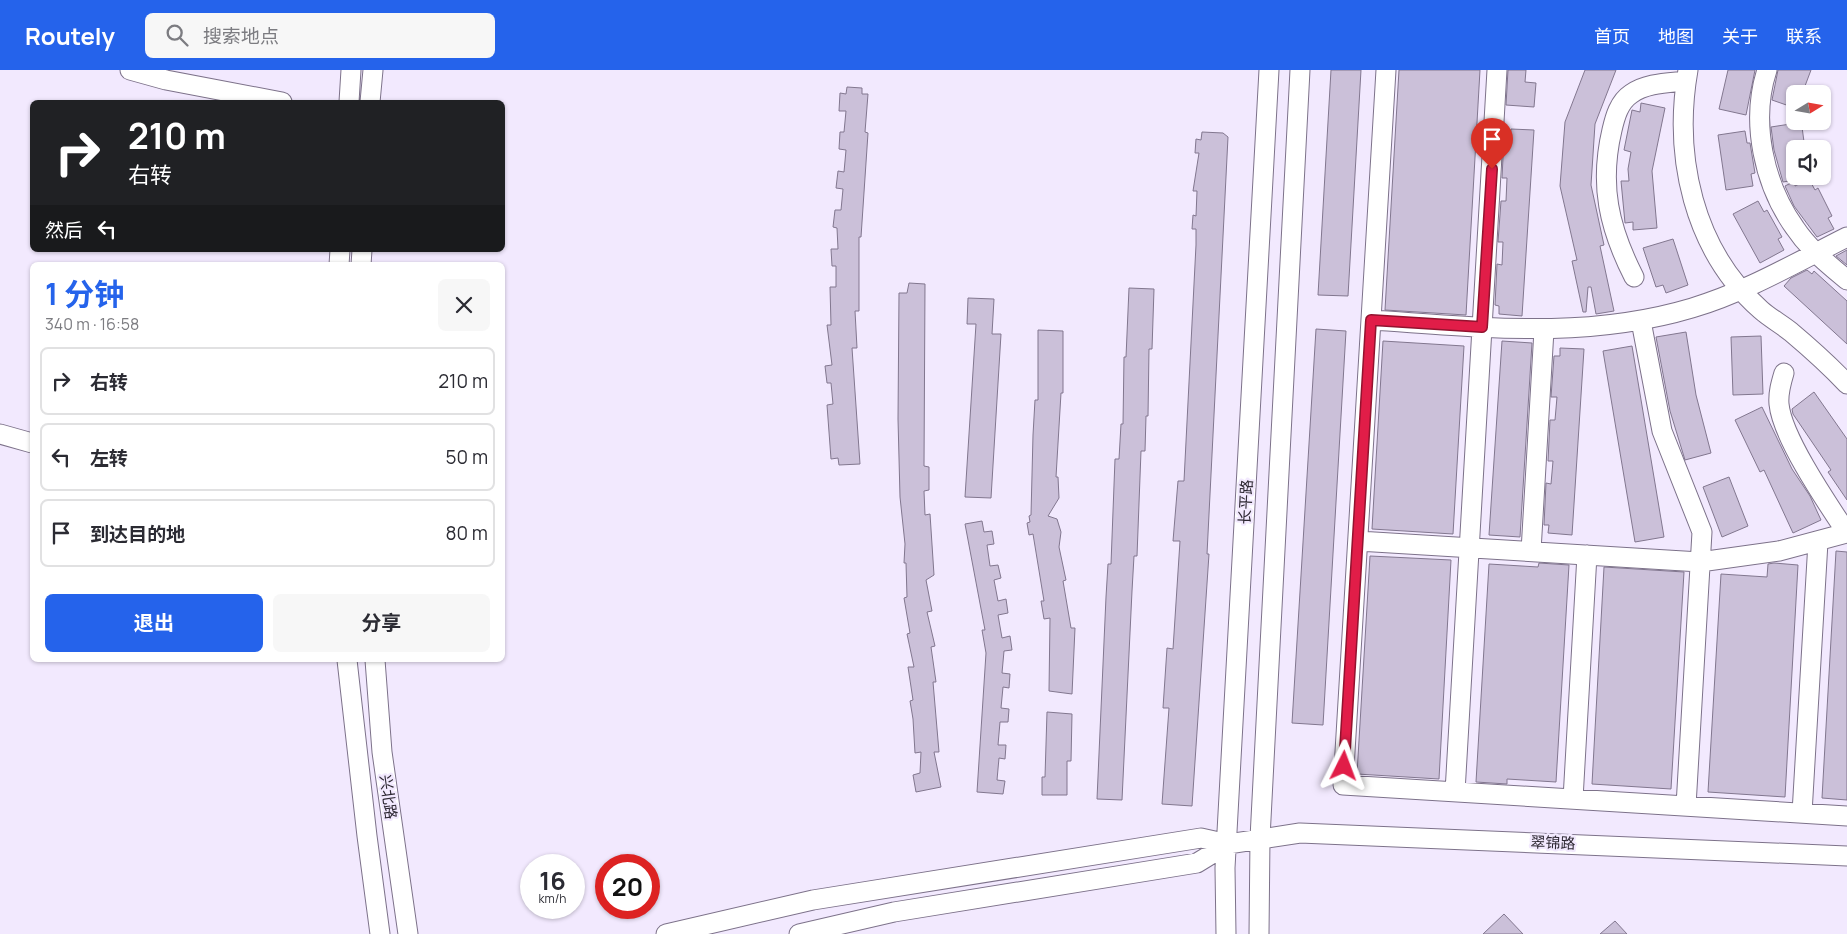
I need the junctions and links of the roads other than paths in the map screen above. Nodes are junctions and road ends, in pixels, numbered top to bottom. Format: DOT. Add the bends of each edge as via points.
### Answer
graph roads {
  1 [pos="130,70"];
  2 [pos="351,70"];
  3 [pos="373,70"];
  4 [pos="1269,70"];
  5 [pos="1300,70"];
  6 [pos="1386,70"];
  7 [pos="1498,70"];
  8 [pos="1767,70"];
  9 [pos="1687,75"];
  10 [pos="271,100"];
  11 [pos="349,100"];
  12 [pos="370,100"];
  13 [pos="1847,237"];
  14 [pos="1816,253"];
  15 [pos="1634,277"];
  16 [pos="1847,280"];
  17 [pos="1742,290"];
  18 [pos="1371,320"];
  19 [pos="1641,321"];
  20 [pos="1482,327"];
  21 [pos="1544,330"];
  22 [pos="1784,373"];
  23 [pos="1847,384"];
  24 [pos="0,434"];
  25 [pos="30,442"];
  26 [pos="1847,533"];
  27 [pos="1358,541"];
  28 [pos="1818,542"];
  29 [pos="1470,548"];
  30 [pos="1531,551"];
  31 [pos="1587,555"];
  32 [pos="1700,562"];
  33 [pos="347,662"];
  34 [pos="375,662"];
  35 [pos="1455,792"];
  36 [pos="1573,799"];
  37 [pos="1686,806"];
  38 [pos="1802,813"];
  39 [pos="1847,816"];
  40 [pos="1260,838"];
  41 [pos="1228,844"];
  42 [pos="1847,856"];
  43 [pos="380,934"];
  44 [pos="408,934"];
  45 [pos="666,934"];
  46 [pos="799,934"];
  47 [pos="1226,934"];
  48 [pos="1259,934"];
  1 -- 10 [label="street"];
  2 -- 11 [label="street"];
  3 -- 12 [label="street"];
  4 -- 41 [label="street, 长平路"];
  5 -- 40 [label="street, 长平路"];
  6 -- 18 [label="street"];
  7 -- 20 [label="street"];
  8 -- 14 [label="street" via="1760,108 1761,140 1768,171 1779,201 1795,228"];
  9 -- 15 [label="street" via="1641,88 1629,95 1615,118 1607,150 1607,200 1619,248"];
  9 -- 17 [label="street" via="1683,134 1686,173 1696,211 1712,248"];
  13 -- 14 [label="street"];
  14 -- 16 [label="street"];
  14 -- 17 [label="street"];
  17 -- 19 [label="street" via="1692,308"];
  17 -- 23 [label="street"];
  18 -- 20 [label="street"];
  18 -- 27 [label="street"];
  19 -- 21 [label="street"];
  19 -- 32 [label="street" via="1662,432 1702,532"];
  20 -- 21 [label="street"];
  20 -- 29 [label="street"];
  21 -- 30 [label="street"];
  22 -- 26 [label="street" via="1780,395 1782,417 1812,477"];
  24 -- 25 [label="street"];
  26 -- 28 [label="street"];
  27 -- 29 [label="street"];
  27 -- 35 [label="street" via="1343,785"];
  28 -- 32 [label="street"];
  28 -- 38 [label="street"];
  29 -- 30 [label="street"];
  29 -- 35 [label="street"];
  30 -- 31 [label="street"];
  31 -- 32 [label="street"];
  31 -- 36 [label="street"];
  32 -- 37 [label="street"];
  33 -- 43 [label="street, 兴北路"];
  34 -- 44 [label="street, 兴北路" via="382,752"];
  35 -- 36 [label="street"];
  36 -- 37 [label="street"];
  37 -- 38 [label="street"];
  38 -- 39 [label="street"];
  40 -- 41 [label="street, 翠锦路"];
  40 -- 42 [label="street, 翠锦路" via="1300,833"];
  40 -- 48 [label="street, 长平路"];
  41 -- 45 [label="street" via="1201,838 813,900"];
  41 -- 46 [label="street" via="1197,862 894,912"];
  41 -- 47 [label="street, 长平路"];
}
